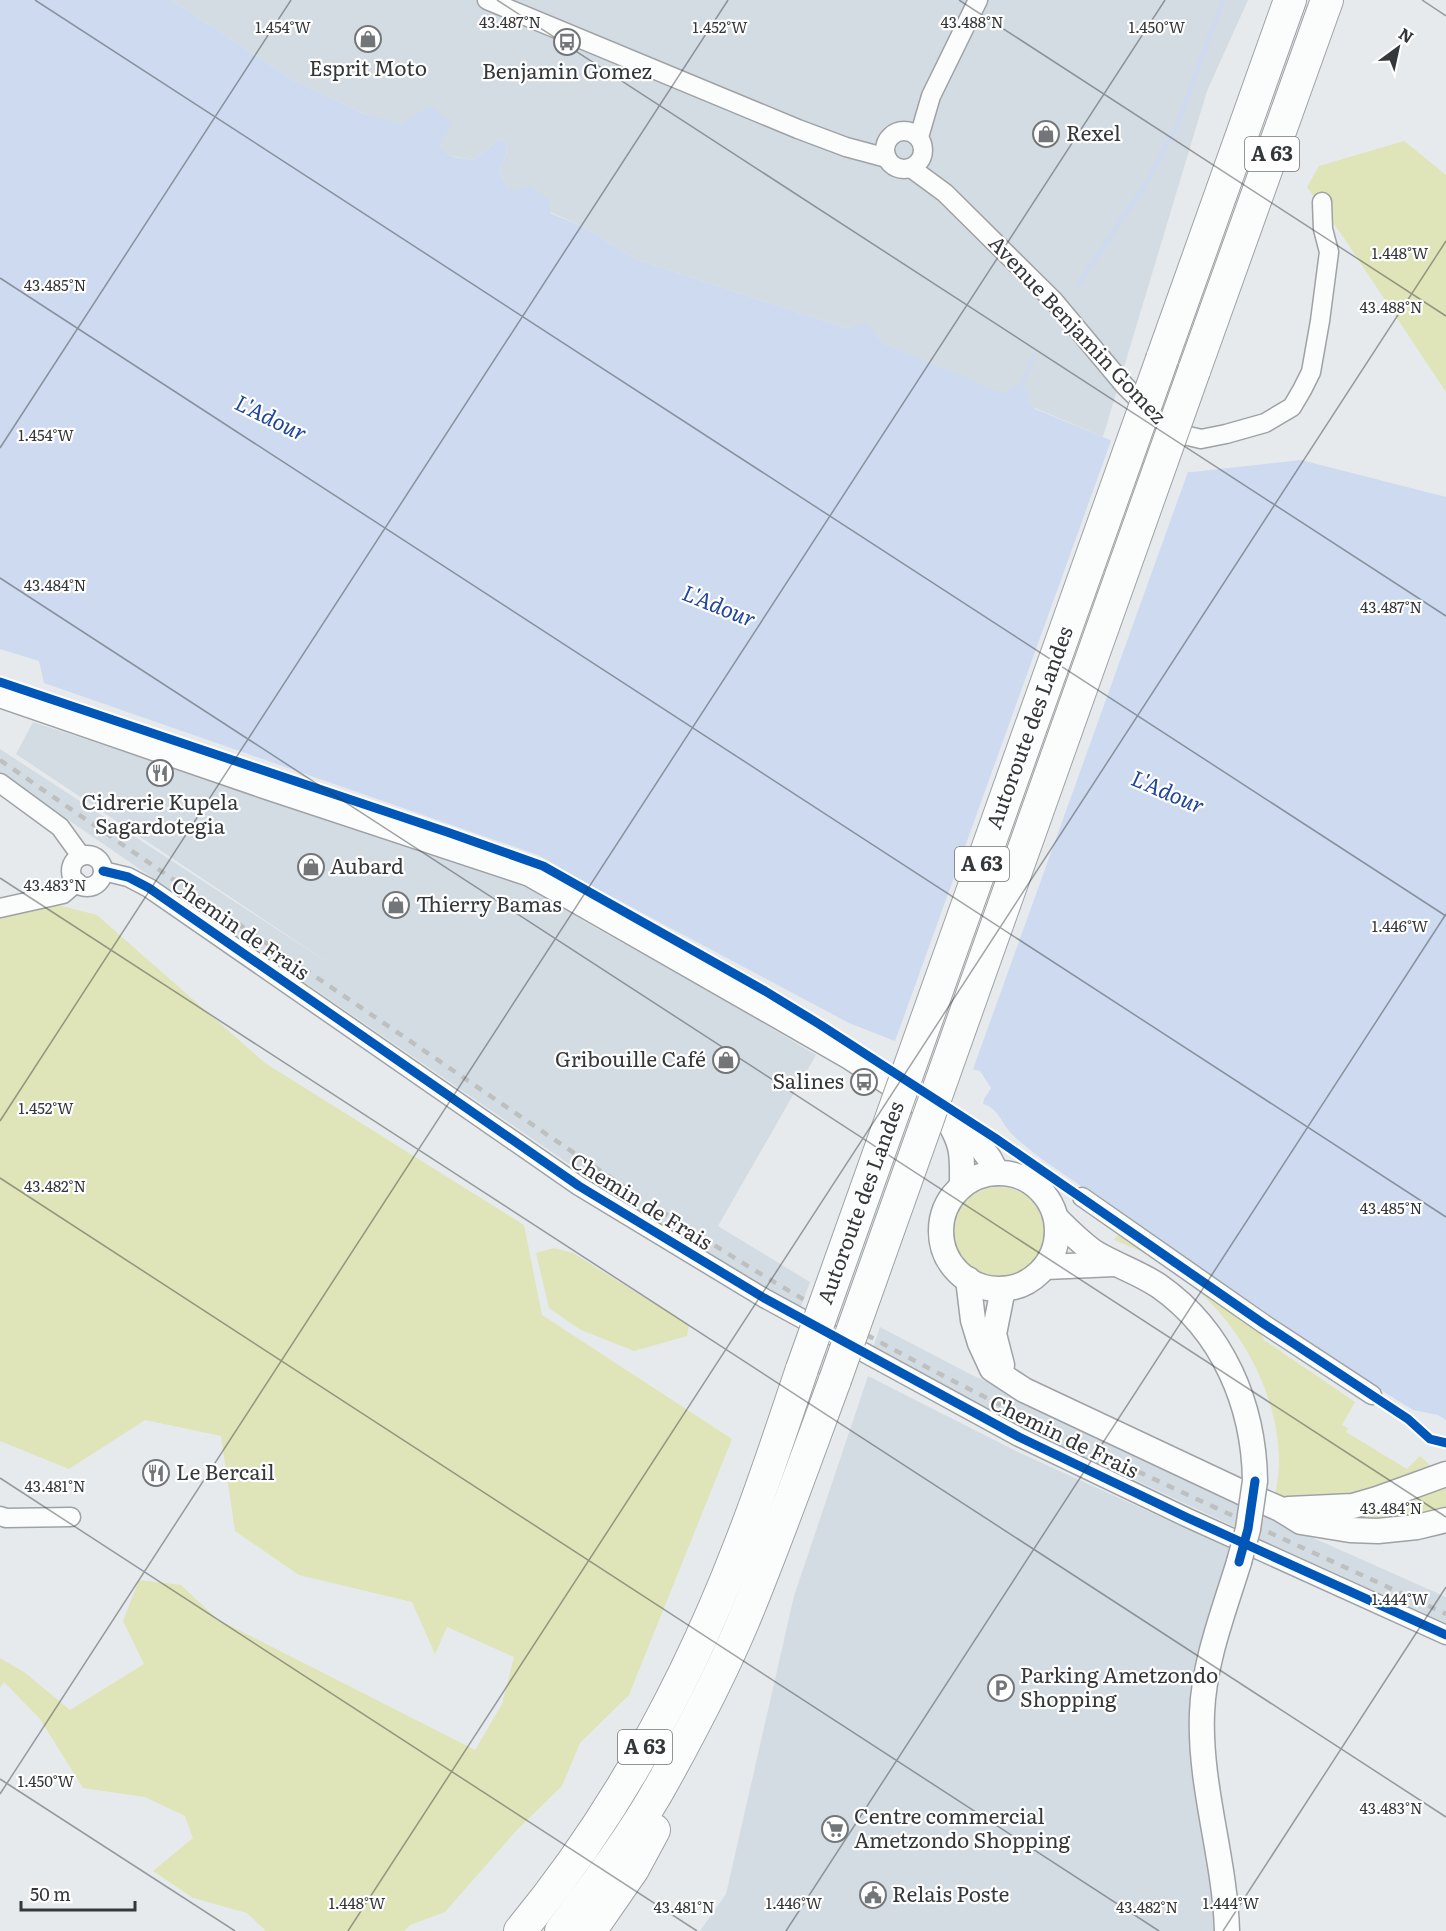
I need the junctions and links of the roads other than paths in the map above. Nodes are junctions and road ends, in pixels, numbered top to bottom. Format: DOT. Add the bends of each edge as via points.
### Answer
graph roads {
  1 [pos="487,0"];
  2 [pos="978,0"];
  3 [pos="1289,0"];
  4 [pos="1327,0"];
  5 [pos="1349,0"];
  6 [pos="913,134"];
  7 [pos="889,138"];
  8 [pos="846,147"];
  9 [pos="887,158"];
  10 [pos="917,162"];
  11 [pos="1322,202"];
  12 [pos="1216,308"];
  13 [pos="0,695"];
  14 [pos="0,783"];
  15 [pos="81,856"];
  16 [pos="103,871"];
  17 [pos="77,882"];
  18 [pos="0,908"];
  19 [pos="949,1122"];
  20 [pos="998,1173"];
  21 [pos="962,1186"];
  22 [pos="1082,1197"];
  23 [pos="1056,1218"];
  24 [pos="1115,1264"];
  25 [pos="1045,1267"];
  26 [pos="968,1279"];
  27 [pos="1003,1289"];
  28 [pos="1006,1378"];
  29 [pos="1372,1395"];
  30 [pos="1446,1474"];
  31 [pos="1280,1509"];
  32 [pos="0,1515"];
  33 [pos="71,1517"];
  34 [pos="1446,1520"];
  35 [pos="1446,1635"];
  36 [pos="708,1697"];
  37 [pos="1230,1924"];
  38 [pos="520,1931"];
  39 [pos="561,1931"];
  40 [pos="590,1931"];
  1 -- 8 [label="street"];
  2 -- 6 [label="street"];
  3 -- 38 [label="highway, Autoroute des Landes / A 63, bridge" via="740,1546 678,1686 617,1795"];
  4 -- 12 [label="highway, Autoroute des Landes / A 63"];
  5 -- 12 [label="highway" via="1248,267"];
  6 -- 7 [label="street" via="899,131"];
  6 -- 10 [label="street" via="922,142"];
  7 -- 8 [label="street"];
  7 -- 9 [label="street"];
  8 -- 9 [label="street"];
  9 -- 10 [label="street" via="902,169"];
  10 -- 11 [label="street, Avenue Benjamin Gomez" via="1054,301 1152,414 1176,433 1201,439 1265,423 1292,407 1311,372 1329,252"];
  12 -- 36 [label="highway, Autoroute des Landes / A 63, bridge" via="835,1380 771,1554"];
  13 -- 19 [label="main road" via="530,874 848,1056"];
  14 -- 15 [label="street" via="60,827"];
  15 -- 16 [label="street, Chemin de Frais" via="98,860"];
  15 -- 17 [label="street" via="71,871"];
  16 -- 17 [label="street" via="99,882 93,885"];
  16 -- 35 [label="street, Chemin de Frais" via="128,877 149,888 552,1167 796,1316 1019,1437"];
  17 -- 18 [label="street" via="63,894"];
  19 -- 20 [label="main road" via="973,1136"];
  19 -- 21 [label="main road" via="959,1138"];
  20 -- 21 [label="main road" via="978,1177"];
  20 -- 23 [label="main road" via="1028,1181 1041,1191"];
  21 -- 26 [label="main road" via="950,1200 941,1234 945,1252"];
  22 -- 29 [label="street"];
  23 -- 24 [label="main road" via="1093,1251"];
  23 -- 25 [label="main road" via="1055,1244"];
  24 -- 25 [label="main road"];
  24 -- 37 [label="main road, bridge" via="1161,1287 1212,1340 1238,1387 1252,1436 1255,1481 1250,1521 1211,1656 1202,1712 1209,1797"];
  25 -- 27 [label="main road" via="1019,1286"];
  26 -- 27 [label="main road" via="984,1287"];
  26 -- 28 [label="main road" via="980,1343 992,1369"];
  27 -- 28 [label="main road" via="994,1334"];
  28 -- 31 [label="main road" via="1024,1390"];
  30 -- 31 [label="main road" via="1353,1506"];
  31 -- 34 [label="main road" via="1301,1522 1350,1530 1400,1529"];
  32 -- 33 [label="street"];
  36 -- 39 [label="highway, Autoroute des Landes / A 63" via="636,1826"];
  36 -- 40 [label="highway" via="694,1760 633,1869"];
}
